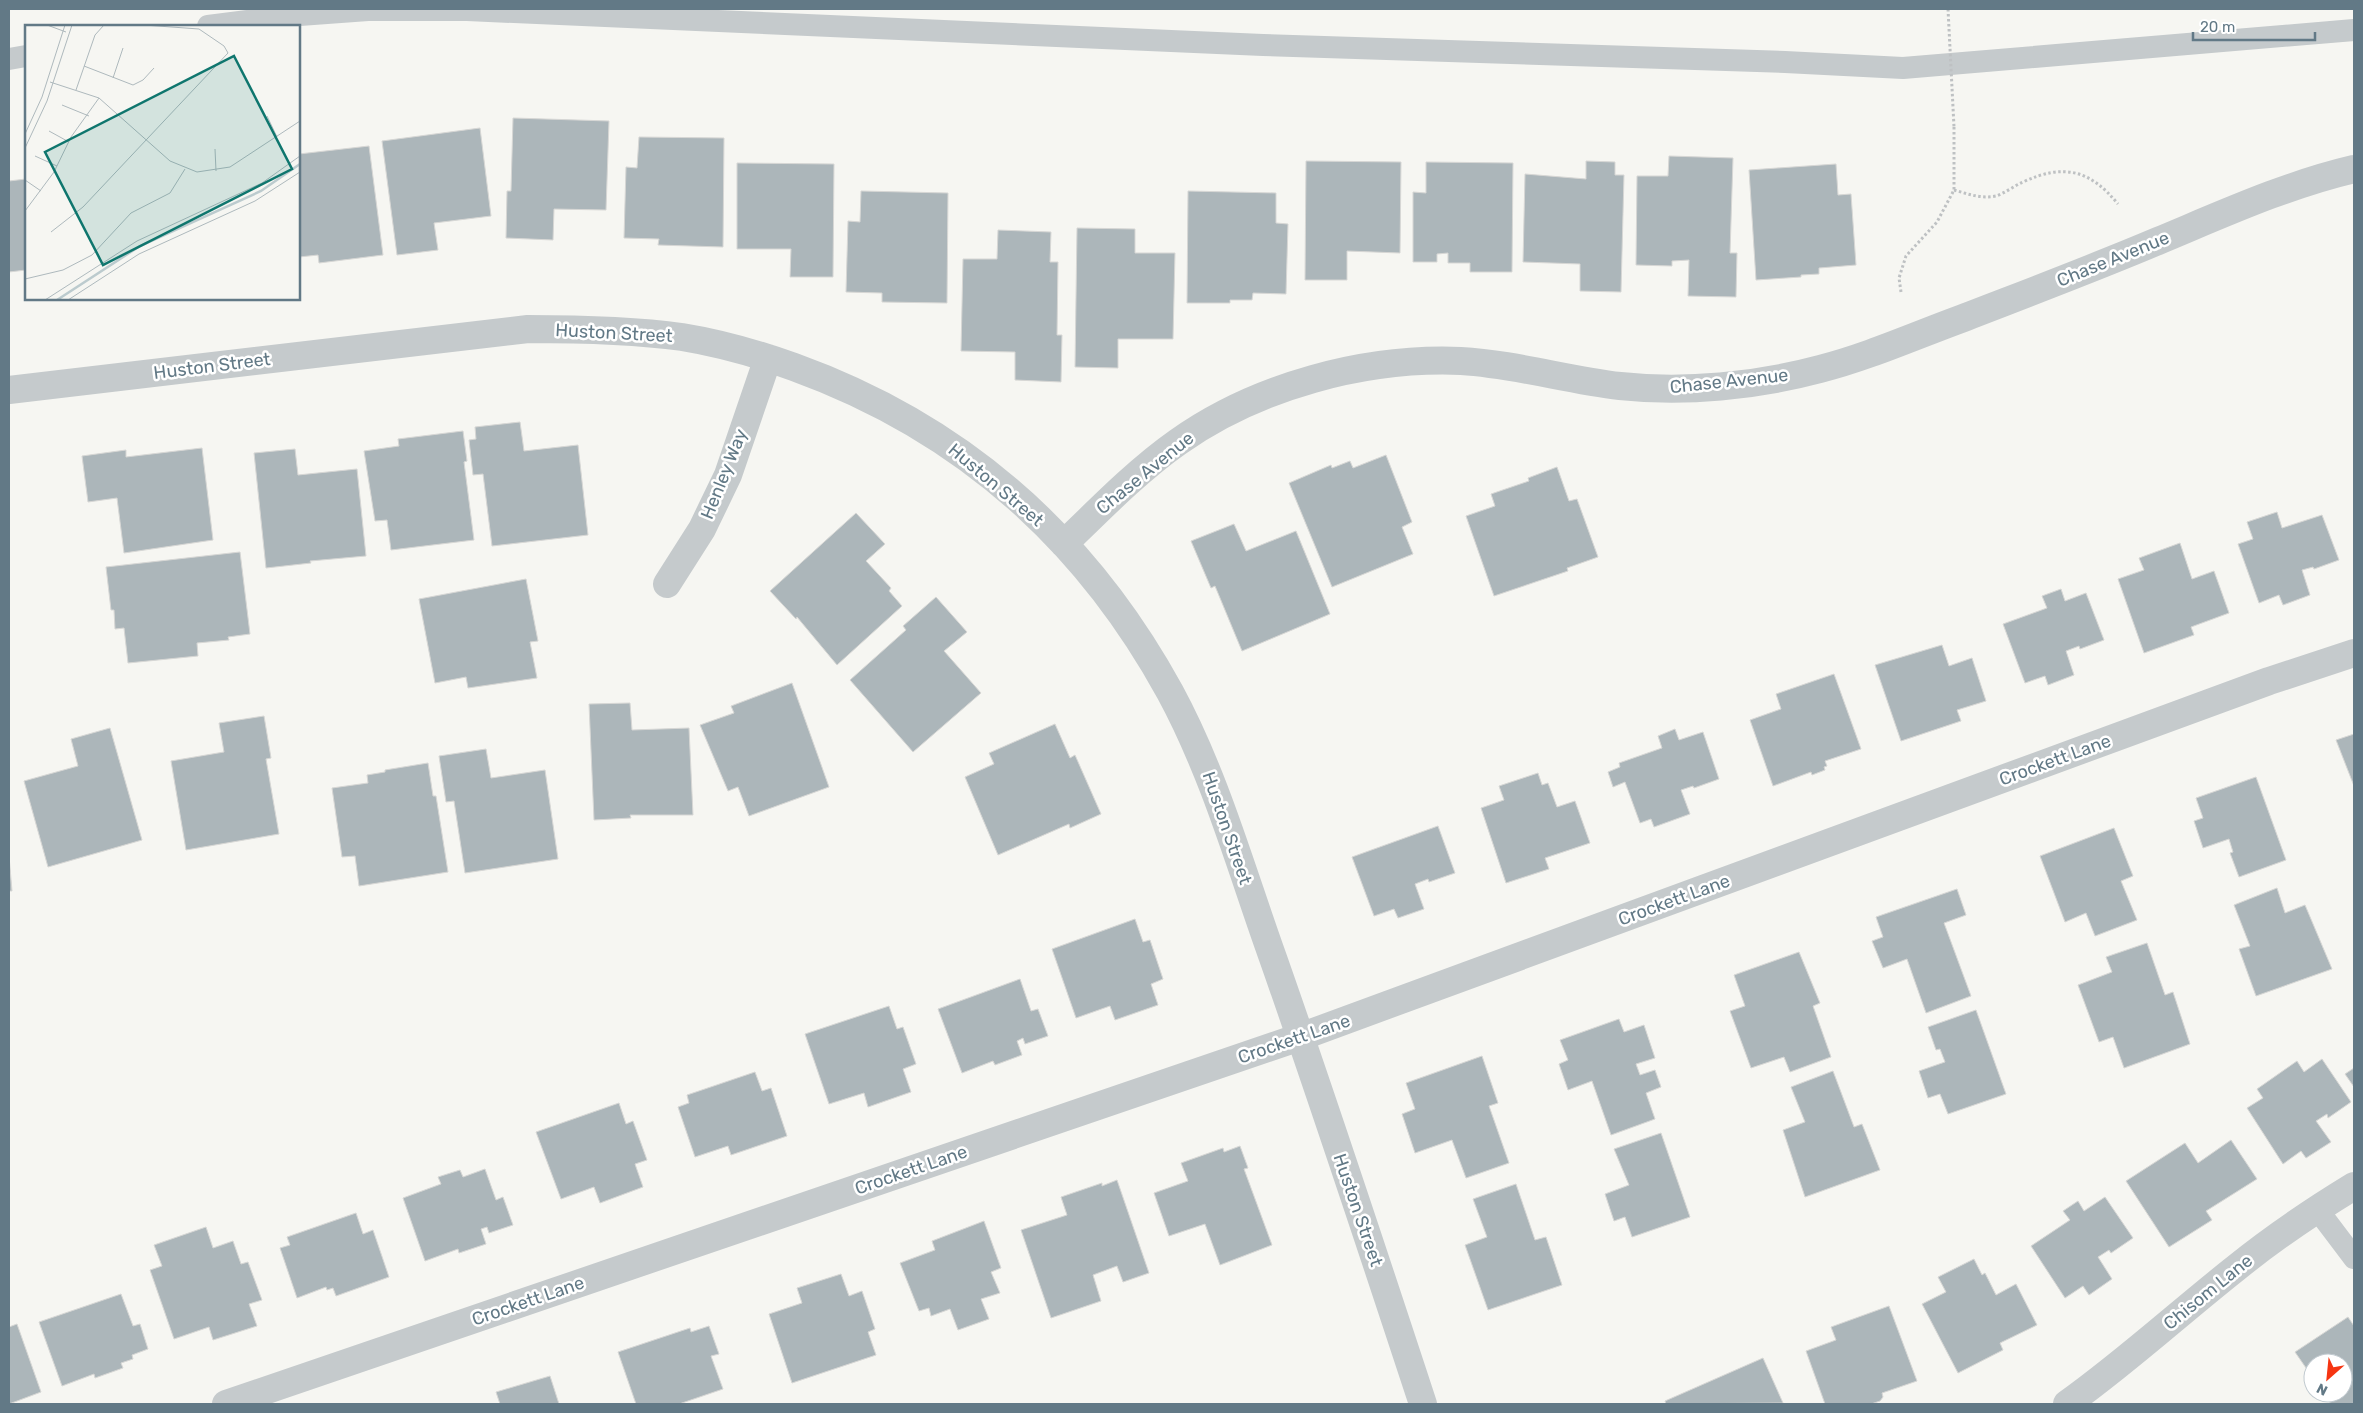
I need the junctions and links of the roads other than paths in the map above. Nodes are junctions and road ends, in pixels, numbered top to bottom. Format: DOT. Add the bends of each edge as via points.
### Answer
graph roads {
  1 [pos="216,25"];
  2 [pos="2354,30"];
  3 [pos="25,56"];
  4 [pos="9,59"];
  5 [pos="2354,169"];
  6 [pos="768,358"];
  7 [pos="9,390"];
  8 [pos="1064,544"];
  9 [pos="667,584"];
  10 [pos="2354,653"];
  11 [pos="1300,1037"];
  12 [pos="2354,1186"];
  13 [pos="2317,1209"];
  14 [pos="2354,1258"];
  15 [pos="2083,1400"];
  16 [pos="226,1404"];
  17 [pos="1423,1404"];
  1 -- 2 [label="lane" via="359,11 467,10 1263,45 1903,68"];
  3 -- 4 [label="lane"];
  5 -- 8 [label="street, Chase Avenue" via="2272,193 2103,264 1880,350 1819,369 1750,382 1686,389 1620,386 1464,361 1397,362 1304,382 1229,412 1178,442"];
  6 -- 7 [label="street, Huston Street" via="684,337 606,329 528,329"];
  6 -- 8 [label="street, Huston Street" via="829,380 892,409 955,447 1009,491"];
  6 -- 9 [label="street, Henley Way" via="728,474 702,529"];
  8 -- 11 [label="street, Huston Street" via="1096,579 1135,633 1171,695 1204,763"];
  10 -- 11 [label="street, Crockett Lane" via="2260,684"];
  11 -- 16 [label="street, Crockett Lane"];
  11 -- 17 [label="street, Huston Street"];
  12 -- 13 [label="street, Chisom Lane"];
  13 -- 14 [label="lane"];
  13 -- 15 [label="street, Chisom Lane" via="2237,1267"];
}
